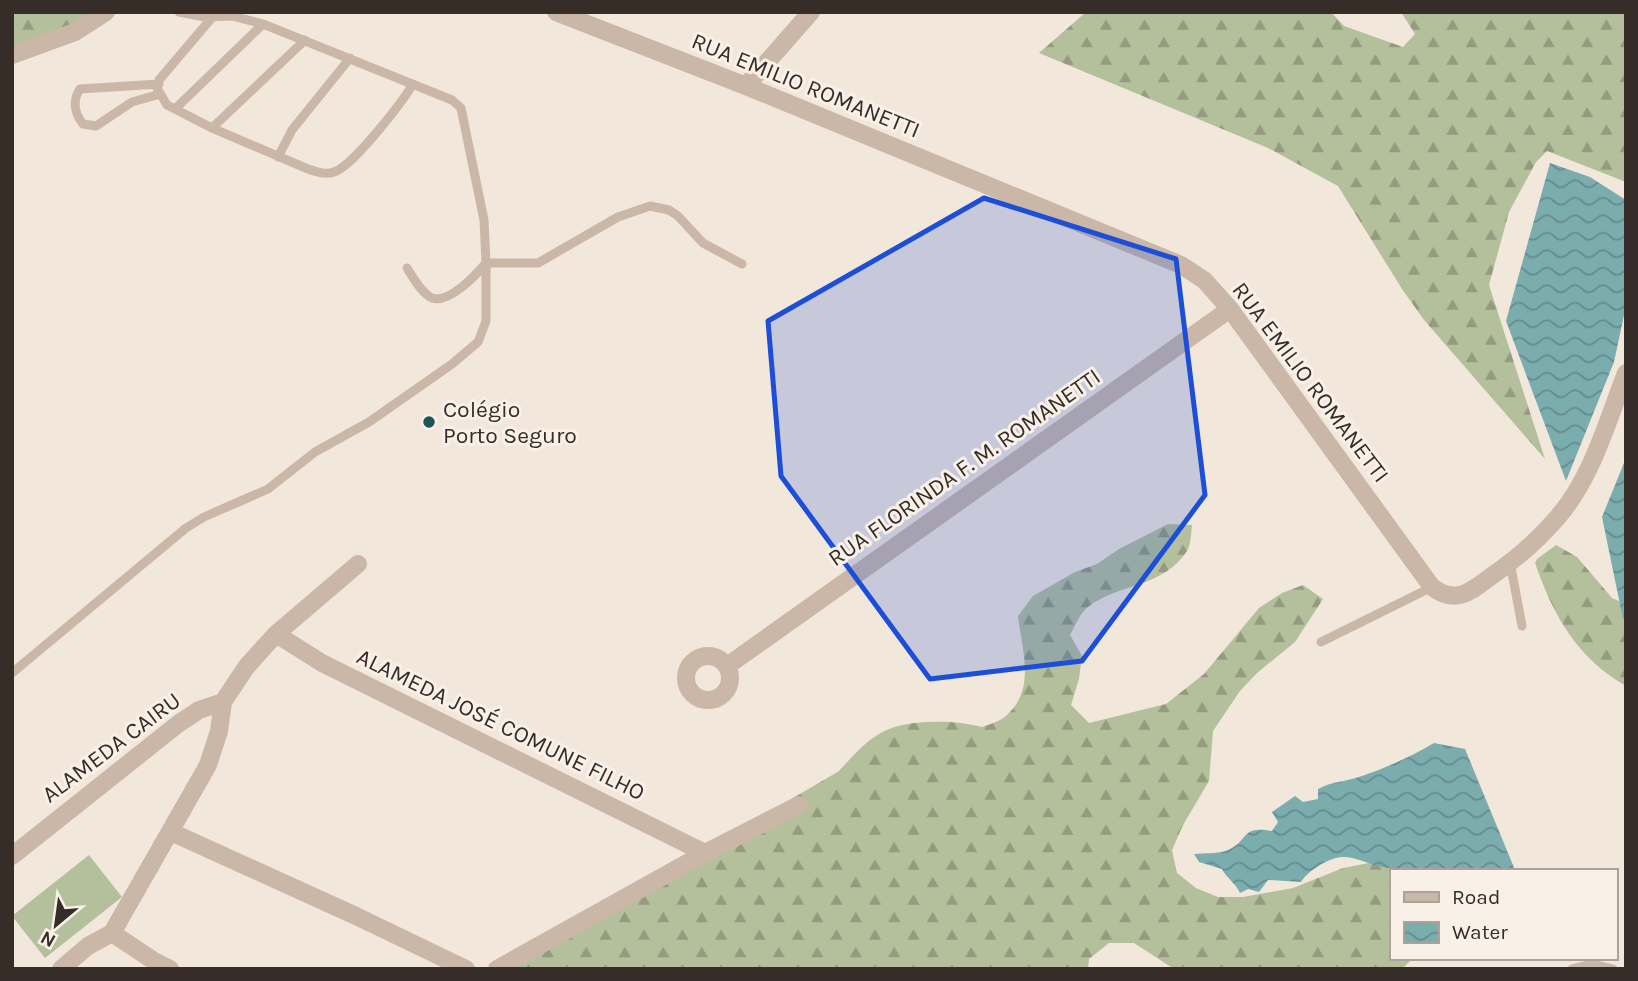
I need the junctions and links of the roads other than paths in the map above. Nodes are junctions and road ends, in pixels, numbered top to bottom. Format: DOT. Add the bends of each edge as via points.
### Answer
graph roads {
  1 [pos="106,12"];
  2 [pos="179,12"];
  3 [pos="556,12"];
  4 [pos="811,12"];
  5 [pos="215,14"];
  6 [pos="230,14"];
  7 [pos="263,24"];
  8 [pos="305,40"];
  9 [pos="12,55"];
  10 [pos="349,58"];
  11 [pos="413,84"];
  12 [pos="746,86"];
  13 [pos="159,89"];
  14 [pos="175,109"];
  15 [pos="212,128"];
  16 [pos="278,157"];
  17 [pos="485,263"];
  18 [pos="742,264"];
  19 [pos="407,268"];
  20 [pos="1230,309"];
  21 [pos="1626,373"];
  22 [pos="1510,562"];
  23 [pos="358,564"];
  24 [pos="1432,587"];
  25 [pos="1522,626"];
  26 [pos="276,635"];
  27 [pos="1321,642"];
  28 [pos="727,666"];
  29 [pos="12,673"];
  30 [pos="223,702"];
  31 [pos="799,805"];
  32 [pos="171,832"];
  33 [pos="705,853"];
  34 [pos="12,856"];
  35 [pos="112,933"];
  36 [pos="61,969"];
  37 [pos="170,969"];
  38 [pos="467,969"];
  39 [pos="498,969"];
  40 [pos="1572,969"];
  41 [pos="1613,969"];
  1 -- 9 [label="street" via="75,32"];
  2 -- 5 [label="lane"];
  3 -- 12 [label="street, RUA EMILIO ROMANETTI"];
  4 -- 12 [label="street"];
  5 -- 6 [label="lane"];
  5 -- 13 [label="lane"];
  6 -- 7 [label="lane"];
  7 -- 8 [label="lane"];
  7 -- 14 [label="lane"];
  8 -- 10 [label="lane"];
  8 -- 15 [label="lane"];
  10 -- 11 [label="lane"];
  10 -- 16 [label="lane" via="292,130"];
  11 -- 16 [label="lane" via="340,169 321,174"];
  11 -- 17 [label="lane" via="452,100 464,114 484,220"];
  12 -- 20 [label="street, RUA EMILIO ROMANETTI" via="1181,265 1204,280"];
  13 -- 13 [label="lane" via="80,89 75,96 76,115 83,124 96,127"];
  13 -- 14 [label="lane" via="167,106"];
  14 -- 15 [label="lane"];
  15 -- 16 [label="lane"];
  17 -- 18 [label="lane" via="538,263 618,217 650,206 669,210 704,243"];
  17 -- 19 [label="lane" via="472,279 440,299 424,292"];
  17 -- 29 [label="lane" via="486,321 478,342 390,408 315,452 268,489 186,528"];
  20 -- 24 [label="street, RUA EMILIO ROMANETTI"];
  20 -- 28 [label="street, RUA FLORINDA F. M. ROMANETTI"];
  21 -- 22 [label="street" via="1572,498 1557,519"];
  22 -- 24 [label="street" via="1469,593 1450,596"];
  22 -- 25 [label="lane"];
  23 -- 26 [label="street"];
  24 -- 27 [label="lane"];
  26 -- 30 [label="street"];
  26 -- 33 [label="street, ALAMEDA JOSÉ COMUNE FILHO" via="322,663"];
  30 -- 32 [label="street" via="208,765"];
  30 -- 34 [label="street, ALAMEDA CAIRU" via="198,710 178,724"];
  31 -- 33 [label="street"];
  32 -- 35 [label="street"];
  32 -- 38 [label="street"];
  33 -- 39 [label="street"];
  35 -- 36 [label="street"];
  35 -- 37 [label="street"];
  40 -- 41 [label="lane" via="1593,964"];
}
